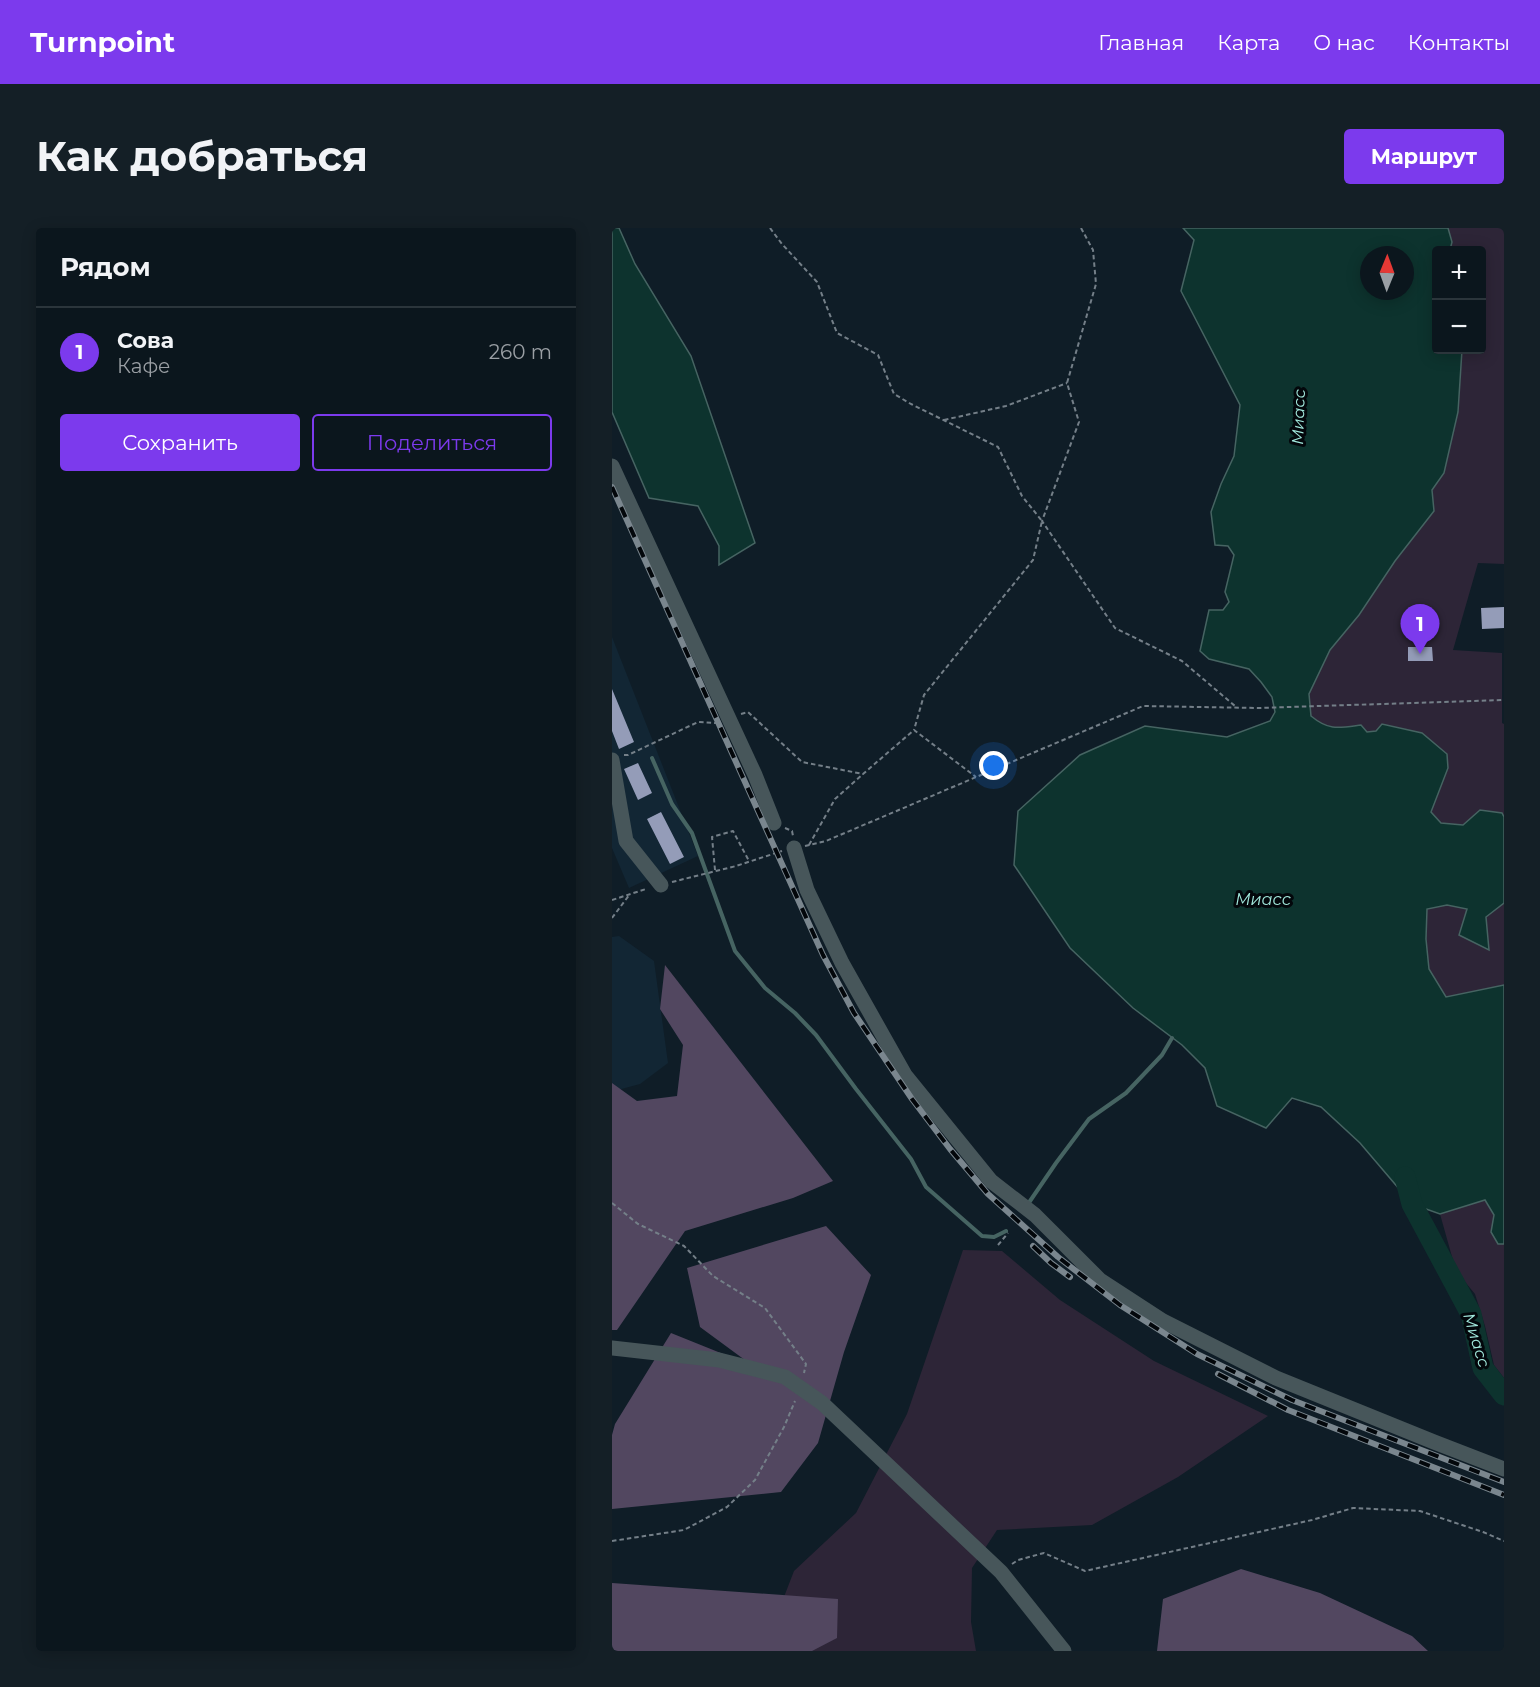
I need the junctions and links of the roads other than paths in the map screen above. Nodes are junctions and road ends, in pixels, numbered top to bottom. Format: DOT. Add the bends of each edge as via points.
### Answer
graph roads {
  1 [pos="612,466"];
  2 [pos="616,757"];
  3 [pos="774,823"];
  4 [pos="801,846"];
  5 [pos="661,885"];
  6 [pos="612,1348"];
  7 [pos="1504,1469"];
  8 [pos="1064,1651"];
  1 -- 3 [label="lane"];
  2 -- 5 [label="lane" via="626,841"];
  4 -- 7 [label="lane" via="807,890 842,963 905,1075 991,1180 1035,1215 1100,1280 1163,1321 1276,1378"];
  6 -- 8 [label="lane" via="719,1360 785,1377 822,1403 1001,1572"];
}
